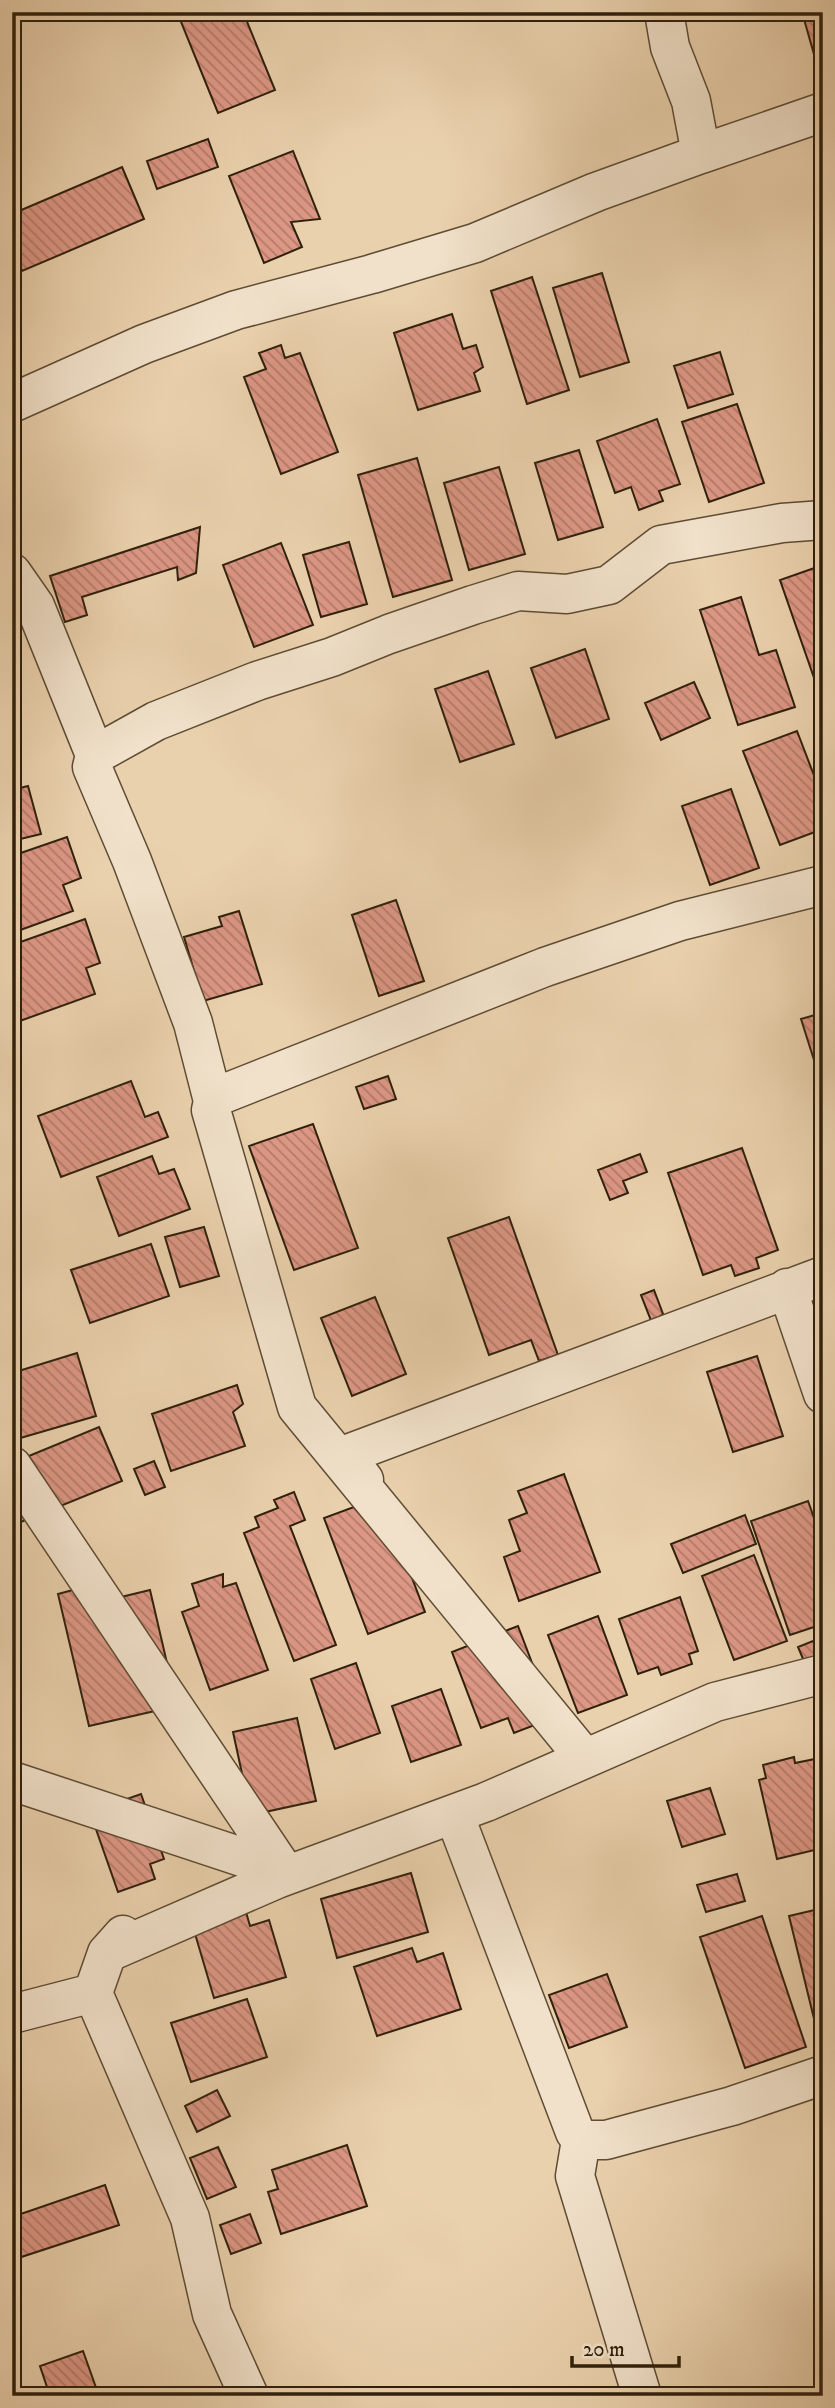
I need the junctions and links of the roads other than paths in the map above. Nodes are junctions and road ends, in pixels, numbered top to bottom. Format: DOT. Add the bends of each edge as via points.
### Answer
graph roads {
  1 [pos="664,12"];
  2 [pos="823,112"];
  3 [pos="701,154"];
  4 [pos="12,403"];
  5 [pos="823,520"];
  6 [pos="12,573"];
  7 [pos="94,755"];
  8 [pos="823,885"];
  9 [pos="213,1101"];
  10 [pos="823,1276"];
  11 [pos="787,1288"];
  12 [pos="823,1394"];
  13 [pos="12,1466"];
  14 [pos="823,1674"];
  15 [pos="583,1756"];
  16 [pos="12,1781"];
  17 [pos="454,1814"];
  18 [pos="284,1871"];
  19 [pos="107,1953"];
  20 [pos="93,1993"];
  21 [pos="12,2014"];
  22 [pos="823,2075"];
  23 [pos="581,2140"];
  24 [pos="249,2396"];
  25 [pos="642,2396"];
  1 -- 3 [label="street" via="670,47 691,101"];
  2 -- 3 [label="street"];
  3 -- 4 [label="street" via="475,243 236,310 144,344"];
  5 -- 7 [label="street" via="661,545 609,585 567,594 518,591 473,605 257,681 156,721"];
  6 -- 7 [label="street" via="35,606"];
  7 -- 9 [label="street" via="92,767 193,1023"];
  8 -- 9 [label="street" via="680,921 545,967"];
  9 -- 15 [label="street" via="211,1110 297,1407"];
  10 -- 11 [label="street"];
  11 -- 12 [label="street"];
  11 -- 15 [label="street" via="345,1455"];
  13 -- 18 [label="street"];
  14 -- 17 [label="street" via="715,1702"];
  15 -- 18 [label="street"];
  16 -- 18 [label="street"];
  17 -- 19 [label="street" via="276,1880"];
  17 -- 23 [label="street"];
  18 -- 19 [label="street" via="239,1878 180,1910 142,1914"];
  19 -- 20 [label="street"];
  20 -- 21 [label="street"];
  20 -- 24 [label="street" via="190,2218 212,2314"];
  22 -- 23 [label="street" via="732,2106 606,2140"];
  23 -- 25 [label="street" via="575,2176"];
}
